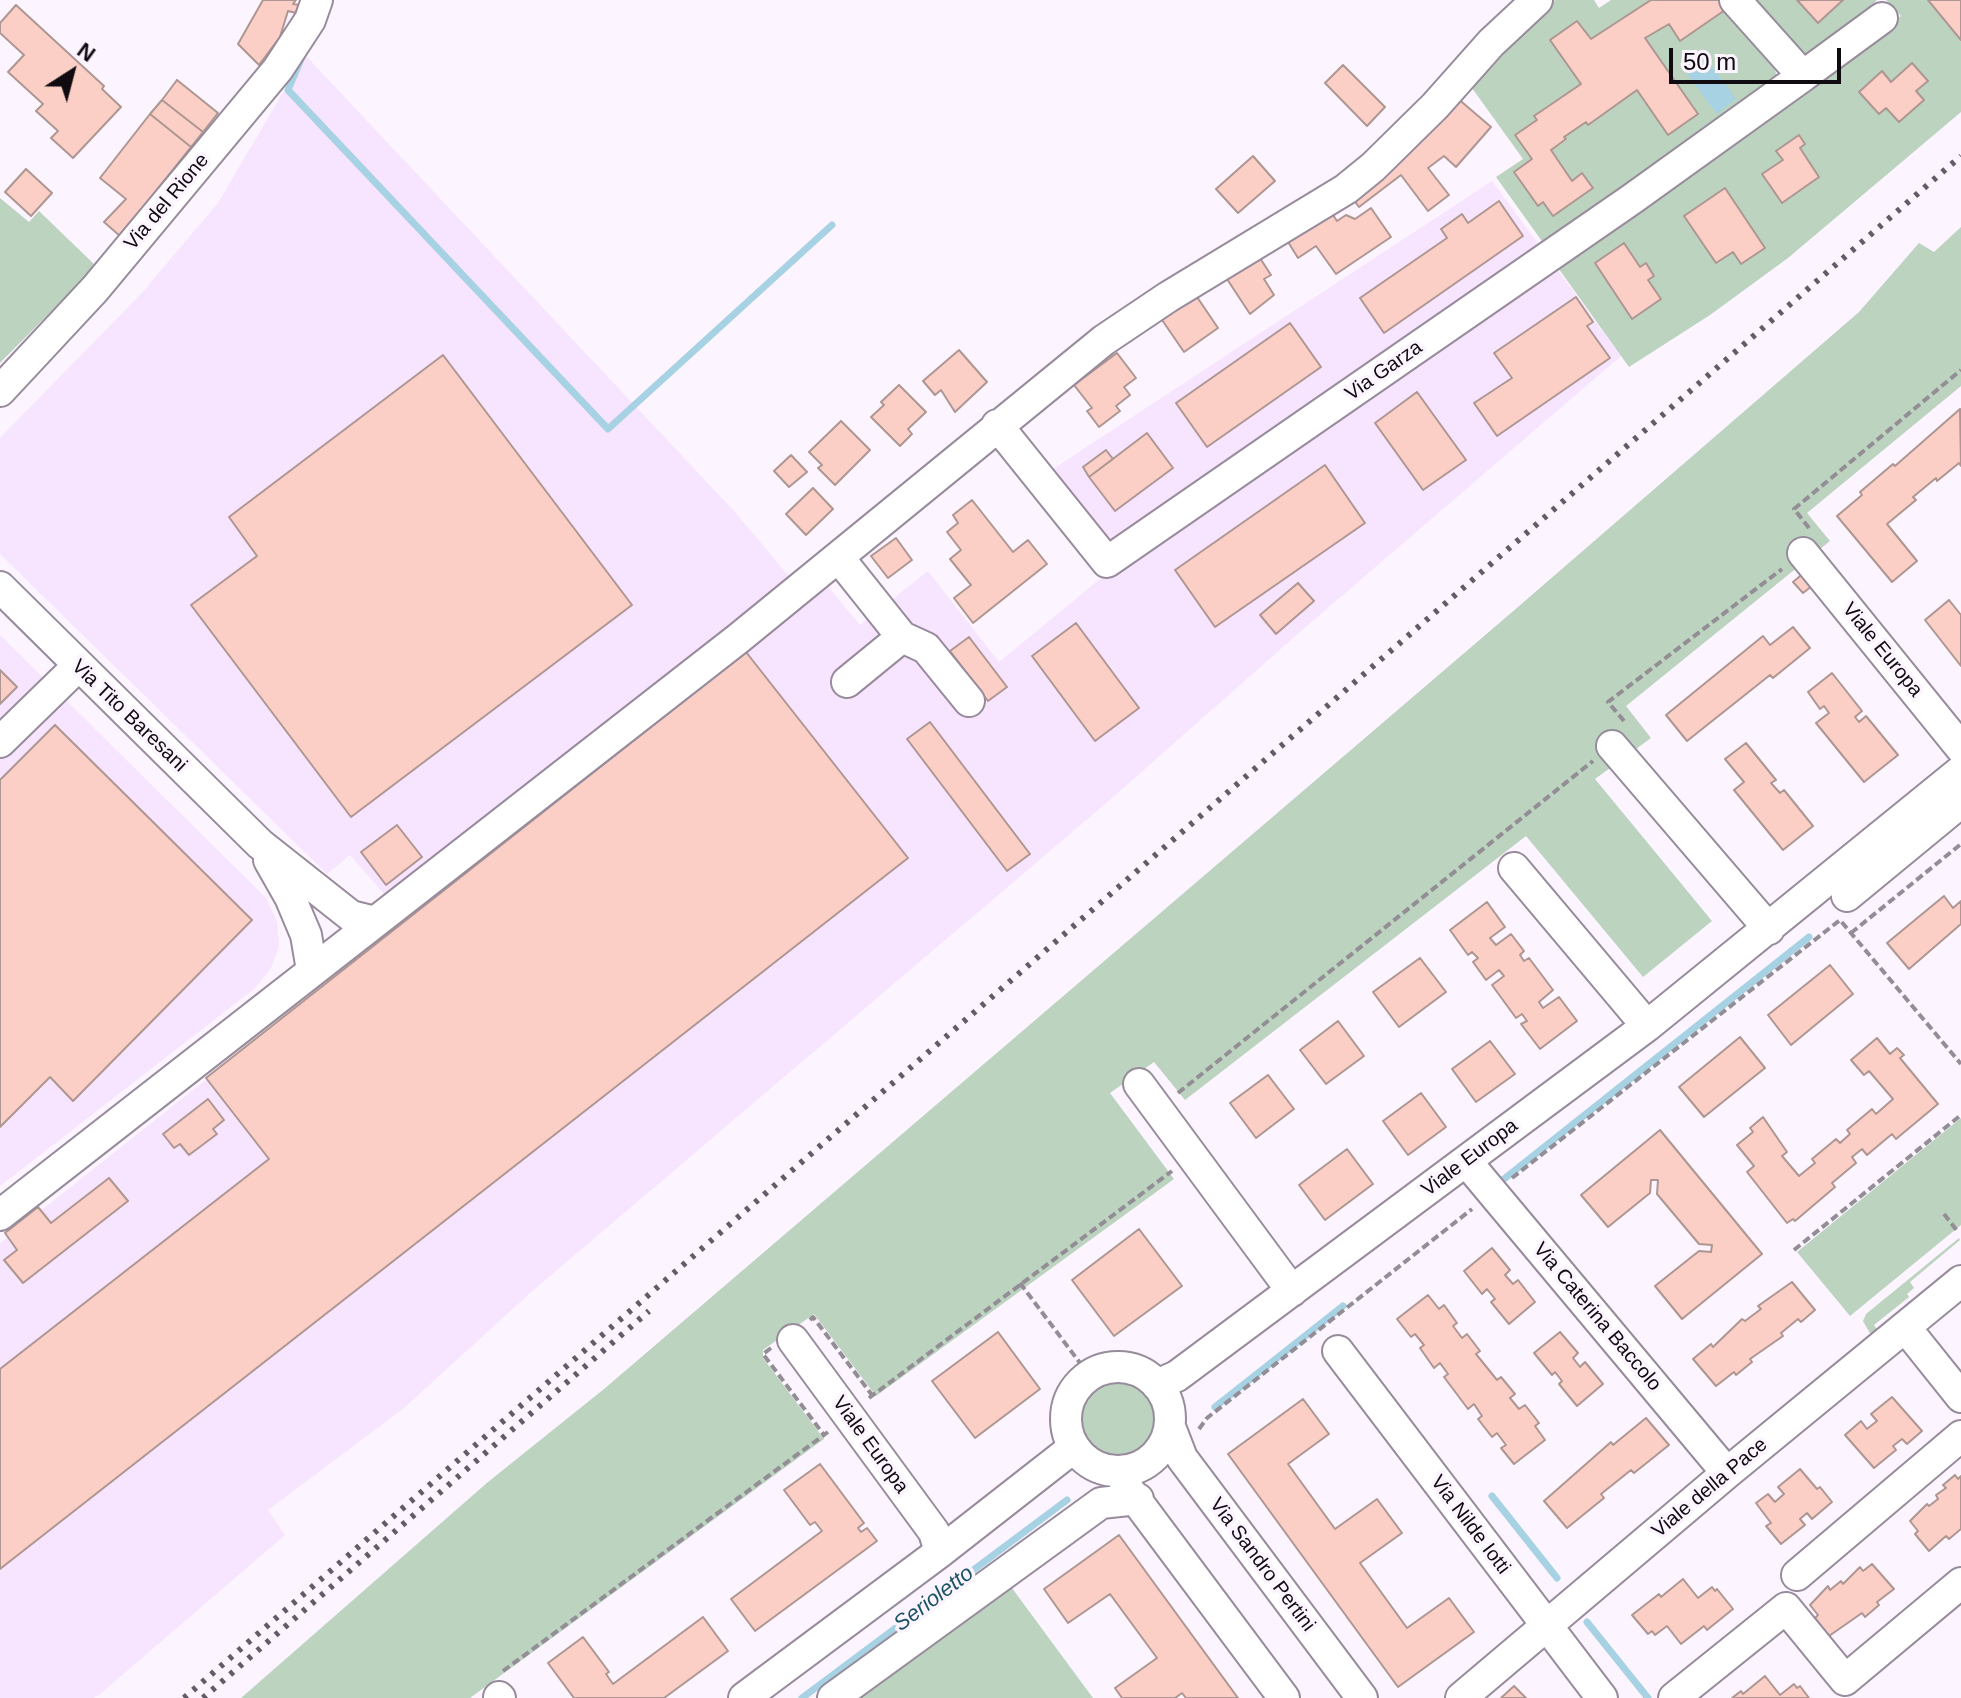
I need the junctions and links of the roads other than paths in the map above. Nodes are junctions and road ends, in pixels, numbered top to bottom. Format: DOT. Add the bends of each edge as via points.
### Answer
graph roads {
  1 [pos="317,0"];
  2 [pos="1537,0"];
  3 [pos="1735,0"];
  4 [pos="1882,18"];
  5 [pos="1803,76"];
  6 [pos="0,391"];
  7 [pos="997,425"];
  8 [pos="1803,553"];
  9 [pos="839,558"];
  10 [pos="0,587"];
  11 [pos="902,637"];
  12 [pos="78,666"];
  13 [pos="847,682"];
  14 [pos="969,701"];
  15 [pos="0,742"];
  16 [pos="1612,746"];
  17 [pos="1961,748"];
  18 [pos="1961,771"];
  19 [pos="1961,802"];
  20 [pos="260,844"];
  21 [pos="1514,868"];
  22 [pos="1847,896"];
  23 [pos="375,922"];
  24 [pos="1769,929"];
  25 [pos="312,970"];
  26 [pos="1647,1026"];
  27 [pos="1139,1084"];
  28 [pos="1466,1161"];
  29 [pos="0,1215"];
  30 [pos="1961,1281"];
  31 [pos="1292,1291"];
  32 [pos="1905,1327"];
  33 [pos="793,1340"];
  34 [pos="1338,1351"];
  35 [pos="1157,1385"];
  36 [pos="1961,1397"];
  37 [pos="1184,1432"];
  38 [pos="1961,1436"];
  39 [pos="1073,1448"];
  40 [pos="1113,1472"];
  41 [pos="1727,1473"];
  42 [pos="1138,1499"];
  43 [pos="940,1552"];
  44 [pos="1797,1575"];
  45 [pos="1961,1583"];
  46 [pos="1547,1625"];
  47 [pos="1852,1689"];
  48 [pos="744,1698"];
  49 [pos="833,1698"];
  50 [pos="1284,1698"];
  51 [pos="1362,1698"];
  52 [pos="1461,1698"];
  53 [pos="1602,1698"];
  54 [pos="1674,1698"];
  1 -- 6 [label="street, Via del Rione" via="278,69 95,289"];
  2 -- 7 [label="street" via="1346,189 1104,340"];
  3 -- 5 [label="street"];
  4 -- 5 [label="street, Via Garza"];
  5 -- 7 [label="street, Via Garza" via="1107,562"];
  7 -- 9 [label="street"];
  8 -- 17 [label="street, Viale Europa"];
  9 -- 11 [label="street"];
  9 -- 23 [label="street"];
  10 -- 12 [label="street, Via Tito Baresani"];
  11 -- 13 [label="street"];
  11 -- 14 [label="street" via="926,648"];
  12 -- 15 [label="street"];
  12 -- 20 [label="street, Via Tito Baresani"];
  16 -- 24 [label="street"];
  18 -- 24 [label="street, Viale Europa"];
  19 -- 22 [label="street"];
  20 -- 23 [label="street, Via Tito Baresani" via="351,916"];
  20 -- 25 [label="street, Via Tito Baresani" via="306,935"];
  21 -- 26 [label="street"];
  23 -- 25 [label="street"];
  24 -- 26 [label="street, Viale Europa"];
  25 -- 29 [label="street"];
  26 -- 28 [label="street, Viale Europa"];
  27 -- 31 [label="street"];
  28 -- 31 [label="street, Viale Europa"];
  28 -- 41 [label="street, Via Caterina Baccolo"];
  30 -- 32 [label="street, Viale della Pace"];
  31 -- 35 [label="street, Viale Europa" via="1177,1376"];
  32 -- 36 [label="street"];
  32 -- 41 [label="street, Viale della Pace"];
  33 -- 43 [label="street, Viale Europa" via="934,1532"];
  34 -- 46 [label="street, Via Nilde Iotti"];
  35 -- 37 [label="street"];
  35 -- 39 [label="street" via="1137,1371 1112,1367 1089,1375 1070,1396 1065,1422"];
  37 -- 40 [label="street" via="1139,1468"];
  37 -- 51 [label="street, Via Sandro Pertini" via="1182,1458"];
  38 -- 44 [label="street"];
  39 -- 40 [label="street" via="1090,1464"];
  39 -- 43 [label="street"];
  40 -- 42 [label="street"];
  41 -- 46 [label="street, Viale della Pace"];
  42 -- 49 [label="street" via="1101,1503"];
  42 -- 50 [label="street"];
  43 -- 48 [label="street"];
  45 -- 47 [label="street"];
  46 -- 52 [label="street, Viale della Pace"];
  46 -- 53 [label="street, Via Nilde Iotti"];
  47 -- 54 [label="street" via="1786,1608"];
}
